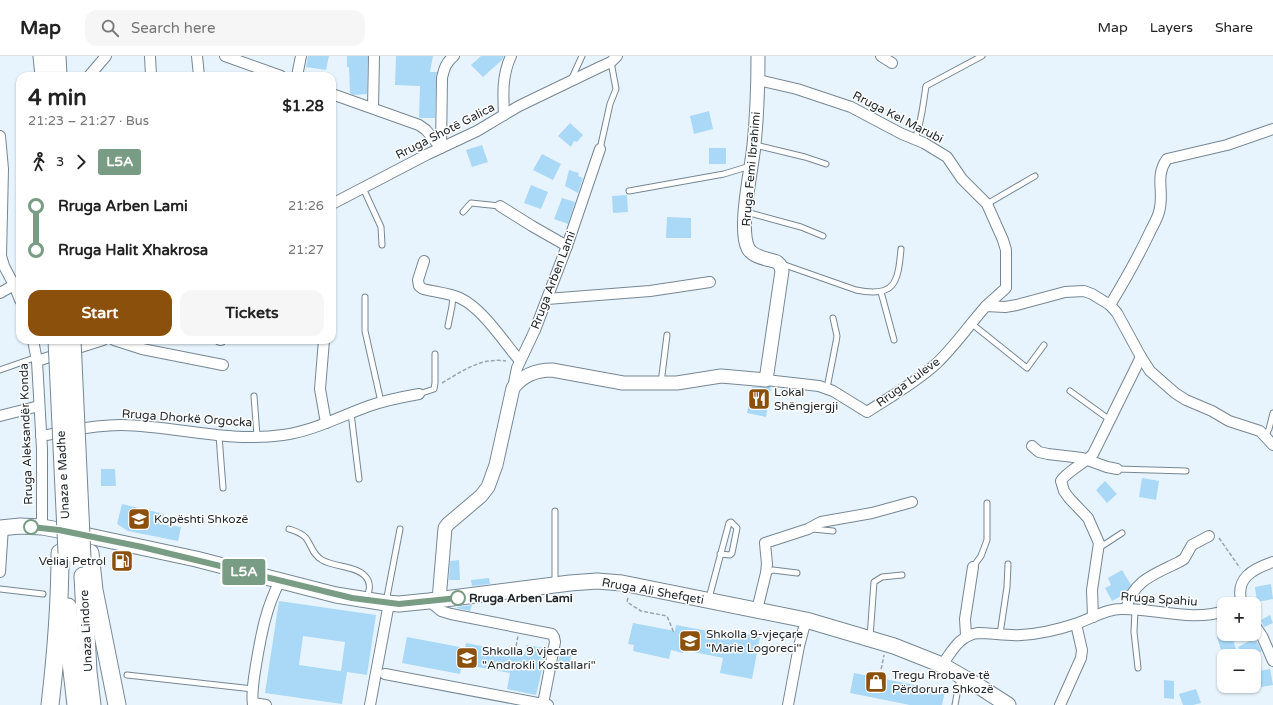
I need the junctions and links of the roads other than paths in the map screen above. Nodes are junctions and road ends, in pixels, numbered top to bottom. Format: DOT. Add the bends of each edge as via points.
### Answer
graph roads {
  1 [pos="42,56"];
  2 [pos="57,56"];
  3 [pos="106,56"];
  4 [pos="150,56"];
  5 [pos="197,56"];
  6 [pos="301,56"];
  7 [pos="374,56"];
  8 [pos="454,56"];
  9 [pos="511,56"];
  10 [pos="582,56"];
  11 [pos="758,56"];
  12 [pos="880,56"];
  13 [pos="982,56"];
  14 [pos="231,57"];
  15 [pos="614,59"];
  16 [pos="892,63"];
  17 [pos="44,72"];
  18 [pos="58,72"];
  19 [pos="92,72"];
  20 [pos="151,72"];
  21 [pos="199,72"];
  22 [pos="256,72"];
  23 [pos="298,72"];
  24 [pos="758,80"];
  25 [pos="571,81"];
  26 [pos="336,95"];
  27 [pos="372,108"];
  28 [pos="504,115"];
  29 [pos="1273,129"];
  30 [pos="0,136"];
  31 [pos="916,139"];
  32 [pos="754,145"];
  33 [pos="441,148"];
  34 [pos="600,149"];
  35 [pos="826,164"];
  36 [pos="751,166"];
  37 [pos="1035,176"];
  38 [pos="363,188"];
  39 [pos="629,190"];
  40 [pos="336,202"];
  41 [pos="987,204"];
  42 [pos="500,206"];
  43 [pos="463,212"];
  44 [pos="746,212"];
  45 [pos="0,217"];
  46 [pos="823,236"];
  47 [pos="382,245"];
  48 [pos="567,246"];
  49 [pos="901,249"];
  50 [pos="424,261"];
  51 [pos="777,262"];
  52 [pos="710,282"];
  53 [pos="16,283"];
  54 [pos="16,285"];
  55 [pos="881,292"];
  56 [pos="0,293"];
  57 [pos="453,296"];
  58 [pos="365,297"];
  59 [pos="547,299"];
  60 [pos="1110,304"];
  61 [pos="986,306"];
  62 [pos="833,318"];
  63 [pos="972,324"];
  64 [pos="448,326"];
  65 [pos="667,335"];
  66 [pos="894,340"];
  67 [pos="34,344"];
  68 [pos="57,344"];
  69 [pos="72,344"];
  70 [pos="89,344"];
  71 [pos="126,344"];
  72 [pos="324,344"];
  73 [pos="1044,345"];
  74 [pos="436,354"];
  75 [pos="1141,357"];
  76 [pos="37,359"];
  77 [pos="518,364"];
  78 [pos="223,365"];
  79 [pos="0,370"];
  80 [pos="766,380"];
  81 [pos="661,384"];
  82 [pos="827,388"];
  83 [pos="1070,391"];
  84 [pos="512,392"];
  85 [pos="420,394"];
  86 [pos="254,396"];
  87 [pos="381,402"];
  88 [pos="39,406"];
  89 [pos="351,413"];
  90 [pos="1273,413"];
  91 [pos="0,416"];
  92 [pos="1110,420"];
  93 [pos="326,423"];
  94 [pos="41,436"];
  95 [pos="219,436"];
  96 [pos="257,436"];
  97 [pos="1265,437"];
  98 [pos="1273,445"];
  99 [pos="1032,446"];
  100 [pos="1088,459"];
  101 [pos="1117,469"];
  102 [pos="1186,471"];
  103 [pos="359,479"];
  104 [pos="223,488"];
  105 [pos="912,502"];
  106 [pos="987,503"];
  107 [pos="555,511"];
  108 [pos="2,527"];
  109 [pos="42,527"];
  110 [pos="289,529"];
  111 [pos="400,529"];
  112 [pos="808,529"];
  113 [pos="833,531"];
  114 [pos="1122,534"];
  115 [pos="1209,536"];
  116 [pos="1099,548"];
  117 [pos="74,554"];
  118 [pos="720,554"];
  119 [pos="1273,562"];
  120 [pos="1008,564"];
  121 [pos="973,568"];
  122 [pos="0,572"];
  123 [pos="766,573"];
  124 [pos="797,573"];
  125 [pos="902,575"];
  126 [pos="280,581"];
  127 [pos="555,585"];
  128 [pos="0,589"];
  129 [pos="43,594"];
  130 [pos="1241,597"];
  131 [pos="367,600"];
  132 [pos="434,601"];
  133 [pos="708,601"];
  134 [pos="388,603"];
  135 [pos="1131,609"];
  136 [pos="757,610"];
  137 [pos="1217,614"];
  138 [pos="1093,617"];
  139 [pos="806,620"];
  140 [pos="1076,624"];
  141 [pos="1000,634"];
  142 [pos="1261,634"];
  143 [pos="966,635"];
  144 [pos="870,638"];
  145 [pos="1273,661"];
  146 [pos="942,665"];
  147 [pos="1138,668"];
  148 [pos="385,674"];
  149 [pos="127,675"];
  150 [pos="961,675"];
  151 [pos="252,689"];
  152 [pos="253,704"];
  153 [pos="546,704"];
  154 [pos="50,705"];
  155 [pos="76,705"];
  156 [pos="92,705"];
  157 [pos="117,705"];
  158 [pos="266,705"];
  159 [pos="370,705"];
  160 [pos="788,705"];
  161 [pos="955,705"];
  162 [pos="1008,705"];
  163 [pos="1060,705"];
  1 -- 17 [label="highway"];
  2 -- 18 [label="highway"];
  3 -- 19 [label="street"];
  4 -- 20 [label="street"];
  5 -- 21 [label="street"];
  6 -- 23 [label="street"];
  7 -- 27 [label="street"];
  8 -- 33 [label="street" via="444,69 442,78"];
  9 -- 28 [label="street" via="503,80"];
  10 -- 25 [label="lane"];
  11 -- 24 [label="street, Rruga Femi Ibrahimi"];
  12 -- 16 [label="street"];
  13 -- 31 [label="lane" via="926,86 924,109"];
  14 -- 22 [label="street"];
  15 -- 25 [label="street, Rruga Shotë Galica"];
  15 -- 34 [label="lane, Rruga Arben Lami" via="616,89"];
  24 -- 31 [label="street, Rruga Kel Marubi" via="838,102"];
  24 -- 32 [label="street, Rruga Femi Ibrahimi"];
  25 -- 28 [label="street, Rruga Shotë Galica"];
  26 -- 27 [label="street"];
  27 -- 33 [label="street" via="419,125"];
  28 -- 33 [label="street, Rruga Shotë Galica"];
  29 -- 60 [label="street" via="1227,145 1167,159 1160,175 1162,202 1158,214 1134,266"];
  30 -- 45 [label="street" via="3,169"];
  31 -- 41 [label="street, Rruga Kel Marubi" via="947,157 962,180"];
  32 -- 35 [label="lane"];
  32 -- 36 [label="street, Rruga Femi Ibrahimi"];
  33 -- 38 [label="street, Rruga Shotë Galica"];
  34 -- 48 [label="street, Rruga Arben Lami"];
  36 -- 39 [label="lane" via="724,174"];
  36 -- 44 [label="street, Rruga Femi Ibrahimi"];
  37 -- 41 [label="lane"];
  38 -- 40 [label="street, Rruga Shotë Galica"];
  38 -- 47 [label="lane" via="381,227"];
  41 -- 61 [label="street, Rruga Kel Marubi" via="1003,240 1007,263 1006,288"];
  42 -- 43 [label="lane" via="470,203"];
  42 -- 48 [label="street"];
  44 -- 46 [label="lane"];
  44 -- 51 [label="street, Rruga Femi Ibrahimi" via="748,249 756,255"];
  45 -- 53 [label="street" via="1,256 4,266"];
  48 -- 59 [label="street, Rruga Arben Lami"];
  49 -- 55 [label="lane" via="894,284"];
  50 -- 57 [label="street" via="418,280 419,286"];
  51 -- 55 [label="lane, Rruga Femi Ibrahimi" via="856,290"];
  51 -- 80 [label="street" via="782,271"];
  52 -- 59 [label="street" via="650,291"];
  54 -- 56 [label="street"];
  55 -- 66 [label="lane"];
  57 -- 64 [label="lane"];
  57 -- 77 [label="street" via="470,304 482,314"];
  58 -- 87 [label="lane" via="365,331"];
  59 -- 77 [label="street, Rruga Arben Lami"];
  60 -- 61 [label="street" via="1084,291 1075,291 1011,306"];
  60 -- 75 [label="street"];
  61 -- 63 [label="street, Rruga Luleve"];
  62 -- 82 [label="lane" via="837,336"];
  63 -- 73 [label="lane" via="1027,368"];
  63 -- 82 [label="street, Rruga Luleve" via="934,365 867,412"];
  65 -- 81 [label="lane"];
  67 -- 76 [label="street, Rruga Aleksandër Konda"];
  68 -- 117 [label="highway, Unaza e Madhe, bridge"];
  69 -- 117 [label="highway, Unaza e Madhe, bridge" via="75,391"];
  70 -- 76 [label="street"];
  71 -- 78 [label="street"];
  72 -- 93 [label="street" via="320,389"];
  74 -- 85 [label="lane, Rruga Dhorkë Orgocka" via="434,389"];
  75 -- 92 [label="street"];
  75 -- 97 [label="street" via="1150,371 1175,393 1229,421 1255,428"];
  76 -- 79 [label="lane"];
  76 -- 88 [label="street, Rruga Aleksandër Konda"];
  77 -- 84 [label="street, Rruga Arben Lami"];
  80 -- 81 [label="street, Rruga Luleve" via="721,376"];
  80 -- 82 [label="street, Rruga Luleve"];
  81 -- 84 [label="street, Rruga Luleve" via="623,383 561,371 541,370 525,376"];
  83 -- 92 [label="lane"];
  84 -- 132 [label="street, Rruga Arben Lami" via="496,465 488,487 482,496 445,528"];
  85 -- 87 [label="street, Rruga Dhorkë Orgocka"];
  86 -- 96 [label="lane"];
  87 -- 89 [label="street, Rruga Dhorkë Orgocka"];
  88 -- 91 [label="street"];
  88 -- 94 [label="street, Rruga Aleksandër Konda"];
  89 -- 93 [label="street, Rruga Dhorkë Orgocka"];
  89 -- 103 [label="lane"];
  90 -- 97 [label="lane"];
  92 -- 100 [label="street"];
  93 -- 96 [label="street, Rruga Dhorkë Orgocka" via="293,434"];
  94 -- 95 [label="street, Rruga Dhorkë Orgocka" via="87,427 122,425"];
  94 -- 109 [label="street, Rruga Aleksandër Konda"];
  95 -- 96 [label="street, Rruga Dhorkë Orgocka"];
  95 -- 104 [label="lane"];
  97 -- 98 [label="street"];
  99 -- 100 [label="street" via="1048,454"];
  100 -- 101 [label="street"];
  100 -- 116 [label="street" via="1061,481 1068,498 1092,525"];
  101 -- 102 [label="lane"];
  105 -- 112 [label="street" via="872,513 828,520"];
  106 -- 121 [label="lane" via="987,540"];
  107 -- 127 [label="lane"];
  108 -- 109 [label="main road, Rruga Ali Shefqeti"];
  108 -- 122 [label="street"];
  109 -- 126 [label="main road, Rruga Ali Shefqeti" via="196,559"];
  110 -- 131 [label="lane" via="302,534 316,556 322,560 365,575 370,584"];
  111 -- 134 [label="lane"];
  112 -- 113 [label="lane"];
  112 -- 123 [label="street" via="765,543"];
  114 -- 116 [label="lane"];
  115 -- 135 [label="street" via="1192,545 1184,559 1144,580 1136,587 1131,594"];
  116 -- 138 [label="street" via="1093,581"];
  117 -- 154 [label="highway" via="60,587"];
  117 -- 155 [label="highway, Unaza e Madhe" via="70,657"];
  117 -- 156 [label="highway, Unaza Lindore"];
  117 -- 157 [label="highway" via="94,590"];
  118 -- 118 [label="lane" via="729,523 731,522 737,528 732,553 727,556"];
  118 -- 133 [label="lane"];
  119 -- 130 [label="street" via="1252,570 1246,576 1241,587"];
  120 -- 141 [label="lane"];
  121 -- 143 [label="street" via="965,619"];
  123 -- 124 [label="lane" via="773,570"];
  123 -- 136 [label="street"];
  125 -- 144 [label="lane" via="882,577 874,582"];
  126 -- 131 [label="main road, Rruga Ali Shefqeti"];
  126 -- 151 [label="street" via="263,626"];
  127 -- 132 [label="main road, Rruga Ali Shefqeti"];
  127 -- 133 [label="main road, Rruga Ali Shefqeti" via="612,582"];
  128 -- 129 [label="lane"];
  131 -- 134 [label="main road, Rruga Ali Shefqeti"];
  132 -- 134 [label="main road, Rruga Ali Shefqeti"];
  132 -- 153 [label="street" via="441,611 451,614 552,634 555,642"];
  133 -- 136 [label="main road, Rruga Ali Shefqeti"];
  134 -- 159 [label="street"];
  135 -- 137 [label="street, Rruga Spahiu" via="1200,615"];
  135 -- 138 [label="street, Rruga Spahiu" via="1114,610"];
  135 -- 147 [label="lane"];
  136 -- 139 [label="main road, Rruga Ali Shefqeti"];
  138 -- 140 [label="street, Rruga Spahiu"];
  139 -- 144 [label="main road, Rruga Ali Shefqeti"];
  139 -- 160 [label="street"];
  140 -- 141 [label="street, Rruga Spahiu" via="1032,634"];
  140 -- 163 [label="street" via="1082,650 1081,658"];
  141 -- 143 [label="street, Rruga Spahiu"];
  142 -- 145 [label="street"];
  143 -- 146 [label="street"];
  144 -- 146 [label="main road, Rruga Ali Shefqeti"];
  146 -- 150 [label="main road, Rruga Ali Shefqeti"];
  148 -- 153 [label="street"];
  149 -- 151 [label="lane"];
  150 -- 161 [label="lane"];
  150 -- 162 [label="main road, Rruga Ali Shefqeti"];
  151 -- 152 [label="street"];
  152 -- 158 [label="street"];
}
